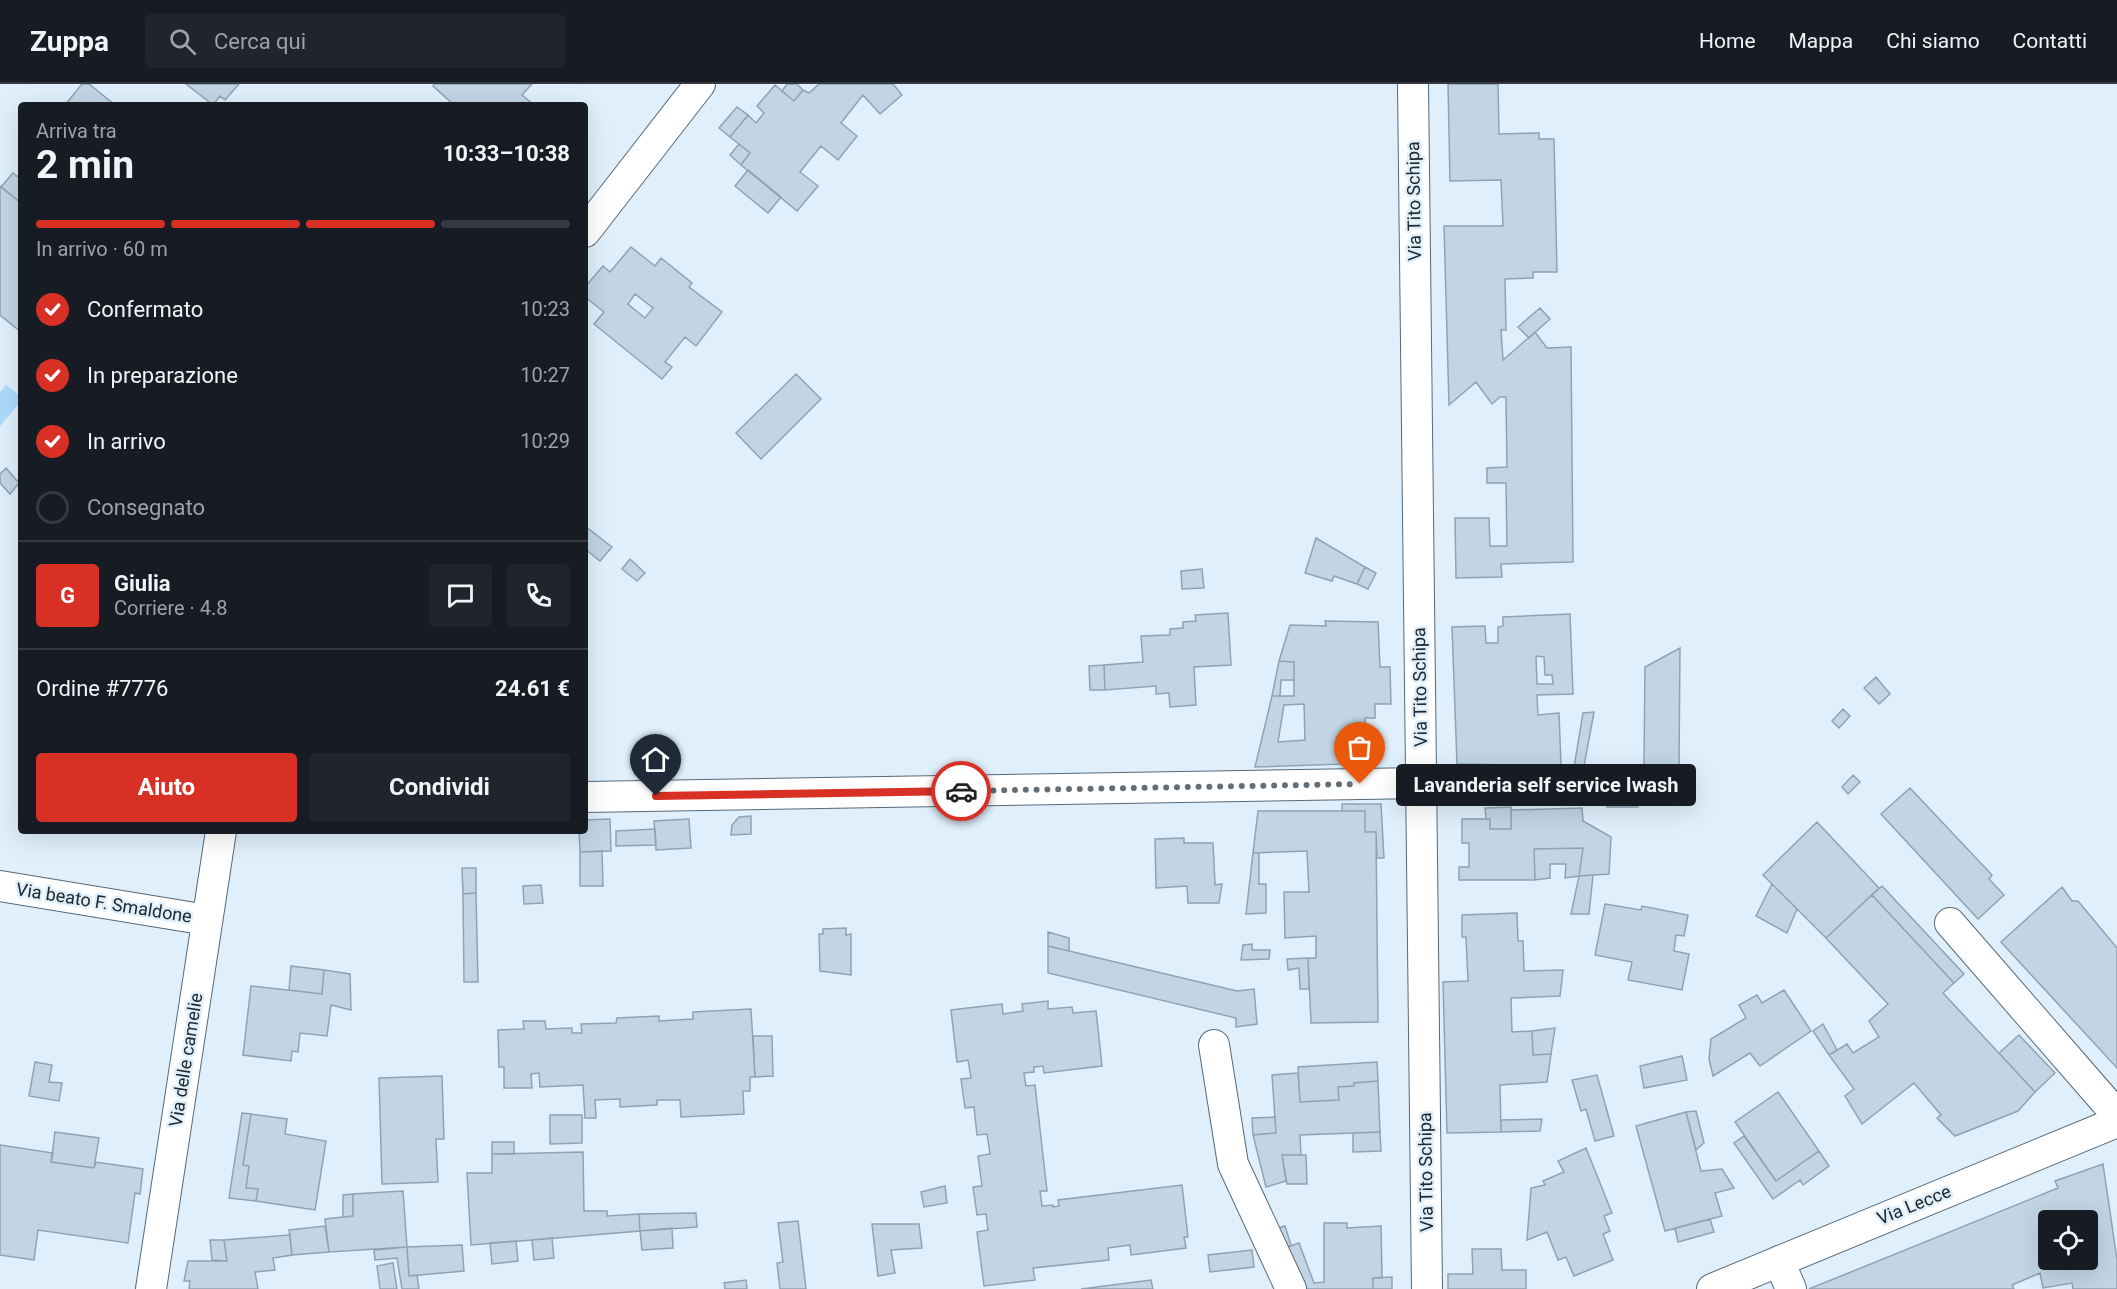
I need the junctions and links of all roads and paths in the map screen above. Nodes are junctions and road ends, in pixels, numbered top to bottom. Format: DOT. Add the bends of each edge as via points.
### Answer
graph roads {
  1 [pos="700,84"];
  2 [pos="1413,84"];
  3 [pos="588,228"];
  4 [pos="1421,783"];
  5 [pos="1588,785"];
  6 [pos="588,797"];
  7 [pos="221,834"];
  8 [pos="0,886"];
  9 [pos="207,920"];
  10 [pos="1950,923"];
  11 [pos="1214,1045"];
  12 [pos="2117,1115"];
  13 [pos="2117,1122"];
  14 [pos="1779,1261"];
  15 [pos="152,1289"];
  16 [pos="1291,1289"];
  17 [pos="1427,1289"];
  18 [pos="1712,1289"];
  19 [pos="1791,1289"];
  1 -- 3 [label="street"];
  2 -- 4 [label="street, Via Tito Schipa"];
  4 -- 5 [label="street"];
  4 -- 6 [label="street"];
  4 -- 17 [label="street, Via Tito Schipa"];
  7 -- 9 [label="street, Via delle camelie"];
  8 -- 9 [label="street, Via beato F. Smaldone"];
  9 -- 15 [label="street, Via delle camelie"];
  10 -- 12 [label="street"];
  11 -- 16 [label="street" via="1233,1164"];
  13 -- 14 [label="street, Via Lecce"];
  14 -- 18 [label="street, Via Lecce"];
  14 -- 19 [label="street"];
}
